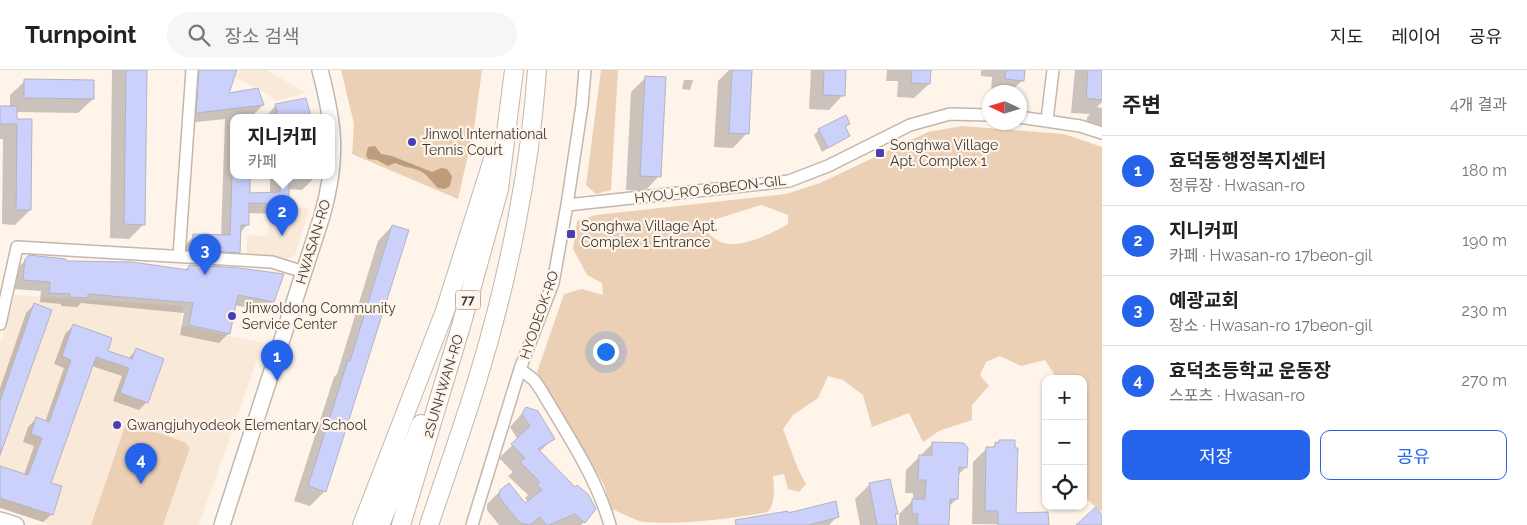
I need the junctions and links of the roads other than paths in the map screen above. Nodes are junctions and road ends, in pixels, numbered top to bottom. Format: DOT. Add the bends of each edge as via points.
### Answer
graph roads {
  1 [pos="192,70"];
  2 [pos="514,70"];
  3 [pos="537,70"];
  4 [pos="585,70"];
  5 [pos="1053,70"];
  6 [pos="318,72"];
  7 [pos="512,93"];
  8 [pos="330,114"];
  9 [pos="982,115"];
  10 [pos="1027,119"];
  11 [pos="1047,120"];
  12 [pos="1102,133"];
  13 [pos="331,179"];
  14 [pos="567,205"];
  15 [pos="179,256"];
  16 [pos="304,272"];
  17 [pos="1,316"];
  18 [pos="461,326"];
  19 [pos="520,369"];
  20 [pos="0,520"];
  21 [pos="16,525"];
  22 [pos="222,525"];
  23 [pos="362,525"];
  24 [pos="380,525"];
  25 [pos="401,525"];
  26 [pos="429,525"];
  27 [pos="472,525"];
  28 [pos="610,525"];
  1 -- 15 [label="street"];
  2 -- 7 [label="highway, 2SUNHWAN-RO / 77"];
  3 -- 26 [label="highway, 77" via="525,180 503,281 477,380"];
  4 -- 14 [label="street, HYODEOK-RO"];
  5 -- 11 [label="street"];
  6 -- 8 [label="main road, HWASAN-RO"];
  7 -- 18 [label="highway, 2SUNHWAN-RO / 77" via="499,189"];
  7 -- 23 [label="highway" via="446,310"];
  9 -- 14 [label="street, HYOU-RO 60BEON-GIL" via="950,114 910,125 828,166 789,181"];
  10 -- 11 [label="street"];
  11 -- 12 [label="street"];
  13 -- 16 [label="main road, HWASAN-RO"];
  14 -- 19 [label="street, HYODEOK-RO" via="553,283"];
  15 -- 16 [label="street" via="272,262"];
  15 -- 17 [label="street" via="17,246"];
  16 -- 22 [label="main road, HWASAN-RO"];
  18 -- 24 [label="highway"];
  18 -- 25 [label="highway, 2SUNHWAN-RO / 77"];
  19 -- 27 [label="street, HYODEOK-RO"];
  19 -- 28 [label="street" via="541,390 594,481 603,498"];
  20 -- 21 [label="main road"];
}
